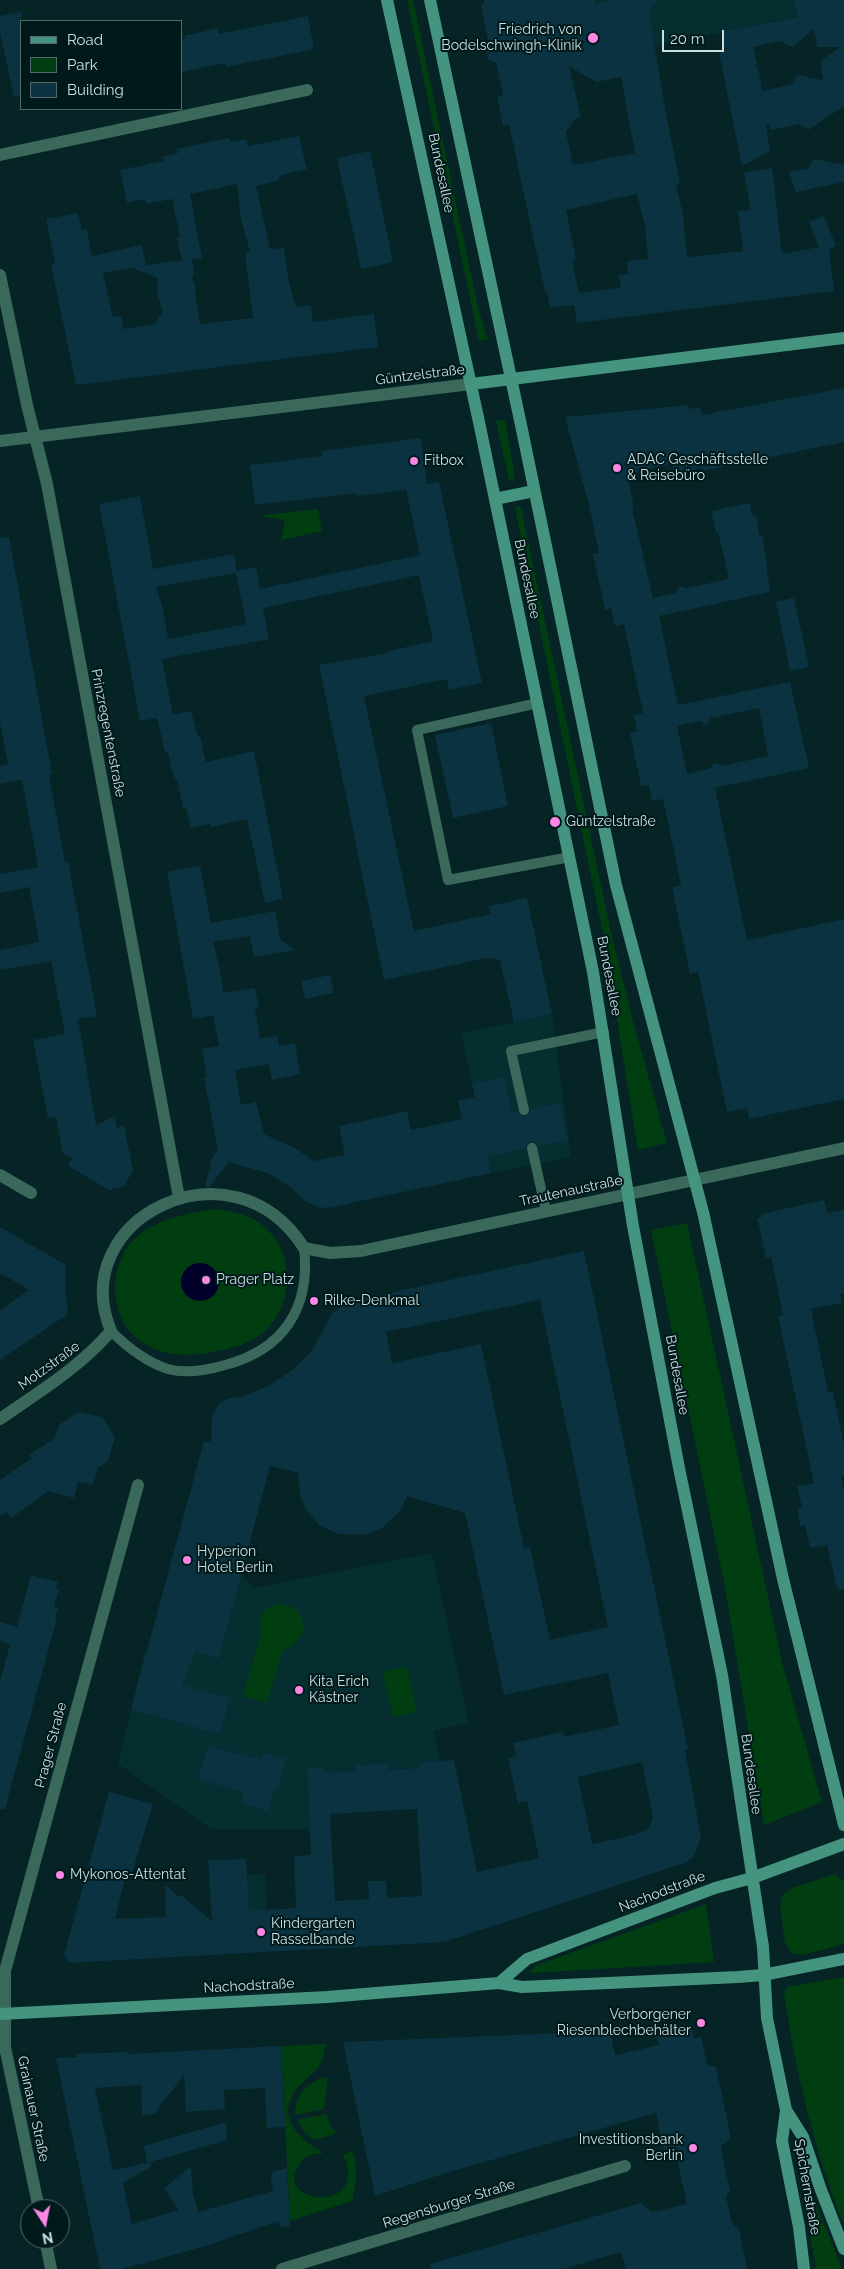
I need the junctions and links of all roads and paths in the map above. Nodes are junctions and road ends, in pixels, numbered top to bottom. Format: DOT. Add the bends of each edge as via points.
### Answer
graph roads {
  1 [pos="386,0"];
  2 [pos="430,0"];
  3 [pos="307,90"];
  4 [pos="0,155"];
  5 [pos="0,275"];
  6 [pos="844,338"];
  7 [pos="512,379"];
  8 [pos="471,384"];
  9 [pos="35,437"];
  10 [pos="0,441"];
  11 [pos="534,491"];
  12 [pos="495,499"];
  13 [pos="538,703"];
  14 [pos="570,857"];
  15 [pos="604,1032"];
  16 [pos="524,1110"];
  17 [pos="532,1148"];
  18 [pos="844,1148"];
  19 [pos="0,1175"];
  20 [pos="694,1180"];
  21 [pos="31,1193"];
  22 [pos="628,1194"];
  23 [pos="179,1198"];
  24 [pos="546,1211"];
  25 [pos="304,1248"];
  26 [pos="111,1331"];
  27 [pos="0,1419"];
  28 [pos="138,1485"];
  29 [pos="844,1824"];
  30 [pos="844,1844"];
  31 [pos="752,1878"];
  32 [pos="844,1959"];
  33 [pos="763,1975"];
  34 [pos="499,1983"];
  35 [pos="2,2014"];
  36 [pos="786,2110"];
  37 [pos="625,2166"];
  38 [pos="37,2199"];
  39 [pos="47,2249"];
  40 [pos="844,2249"];
  41 [pos="51,2269"];
  42 [pos="282,2269"];
  43 [pos="804,2269"];
  1 -- 8 [label="main road, Bundesallee"];
  2 -- 7 [label="main road, Bundesallee"];
  3 -- 4 [label="street"];
  5 -- 9 [label="street, Prinzregentenstraße"];
  6 -- 7 [label="main road, Güntzelstraße"];
  7 -- 8 [label="main road, Güntzelstraße"];
  7 -- 11 [label="main road, Bundesallee"];
  8 -- 9 [label="street, Güntzelstraße"];
  8 -- 12 [label="main road, Bundesallee"];
  9 -- 10 [label="street, Güntzelstraße"];
  9 -- 23 [label="street, Prinzregentenstraße" via="47,484"];
  11 -- 12 [label="main road"];
  11 -- 20 [label="main road, Bundesallee" via="616,885"];
  12 -- 13 [label="main road, Bundesallee"];
  13 -- 14 [label="main road, Bundesallee"];
  13 -- 14 [label="lane" via="417,730 448,880"];
  14 -- 15 [label="main road, Bundesallee"];
  15 -- 16 [label="lane" via="510,1051"];
  15 -- 22 [label="main road, Bundesallee"];
  17 -- 24 [label="lane"];
  18 -- 20 [label="street, Trautenaustraße"];
  19 -- 21 [label="street"];
  20 -- 22 [label="street, Trautenaustraße"];
  20 -- 29 [label="main road, Bundesallee" via="783,1579"];
  22 -- 24 [label="street, Trautenaustraße"];
  22 -- 31 [label="main road, Bundesallee" via="722,1675"];
  23 -- 25 [label="street" via="204,1193 251,1201 283,1221"];
  23 -- 26 [label="street" via="160,1206 135,1224 122,1238 112,1257 104,1280 102,1304"];
  24 -- 25 [label="street, Trautenaustraße" via="361,1251 330,1253"];
  25 -- 26 [label="lane" via="306,1274 300,1302 286,1329 257,1354 216,1368 170,1369 143,1357"];
  26 -- 27 [label="street, Motzstraße" via="94,1352"];
  28 -- 35 [label="street, Prager Straße" via="5,1970"];
  30 -- 31 [label="main road, Nachodstraße"];
  31 -- 33 [label="main road, Bundesallee"];
  31 -- 34 [label="main road, Nachodstraße" via="715,1888 527,1959"];
  32 -- 33 [label="main road, Nachodstraße"];
  33 -- 34 [label="main road, Nachodstraße" via="522,1987"];
  33 -- 36 [label="main road, Bundesallee" via="767,2018"];
  34 -- 35 [label="main road, Nachodstraße" via="328,1997"];
  35 -- 38 [label="street, Grainauer Straße" via="5,2047"];
  36 -- 40 [label="main road, Bundesallee" via="803,2137"];
  36 -- 43 [label="main road, Spichernstraße" via="782,2140"];
  37 -- 42 [label="street, Regensburger Straße"];
  39 -- 41 [label="street"];
}
